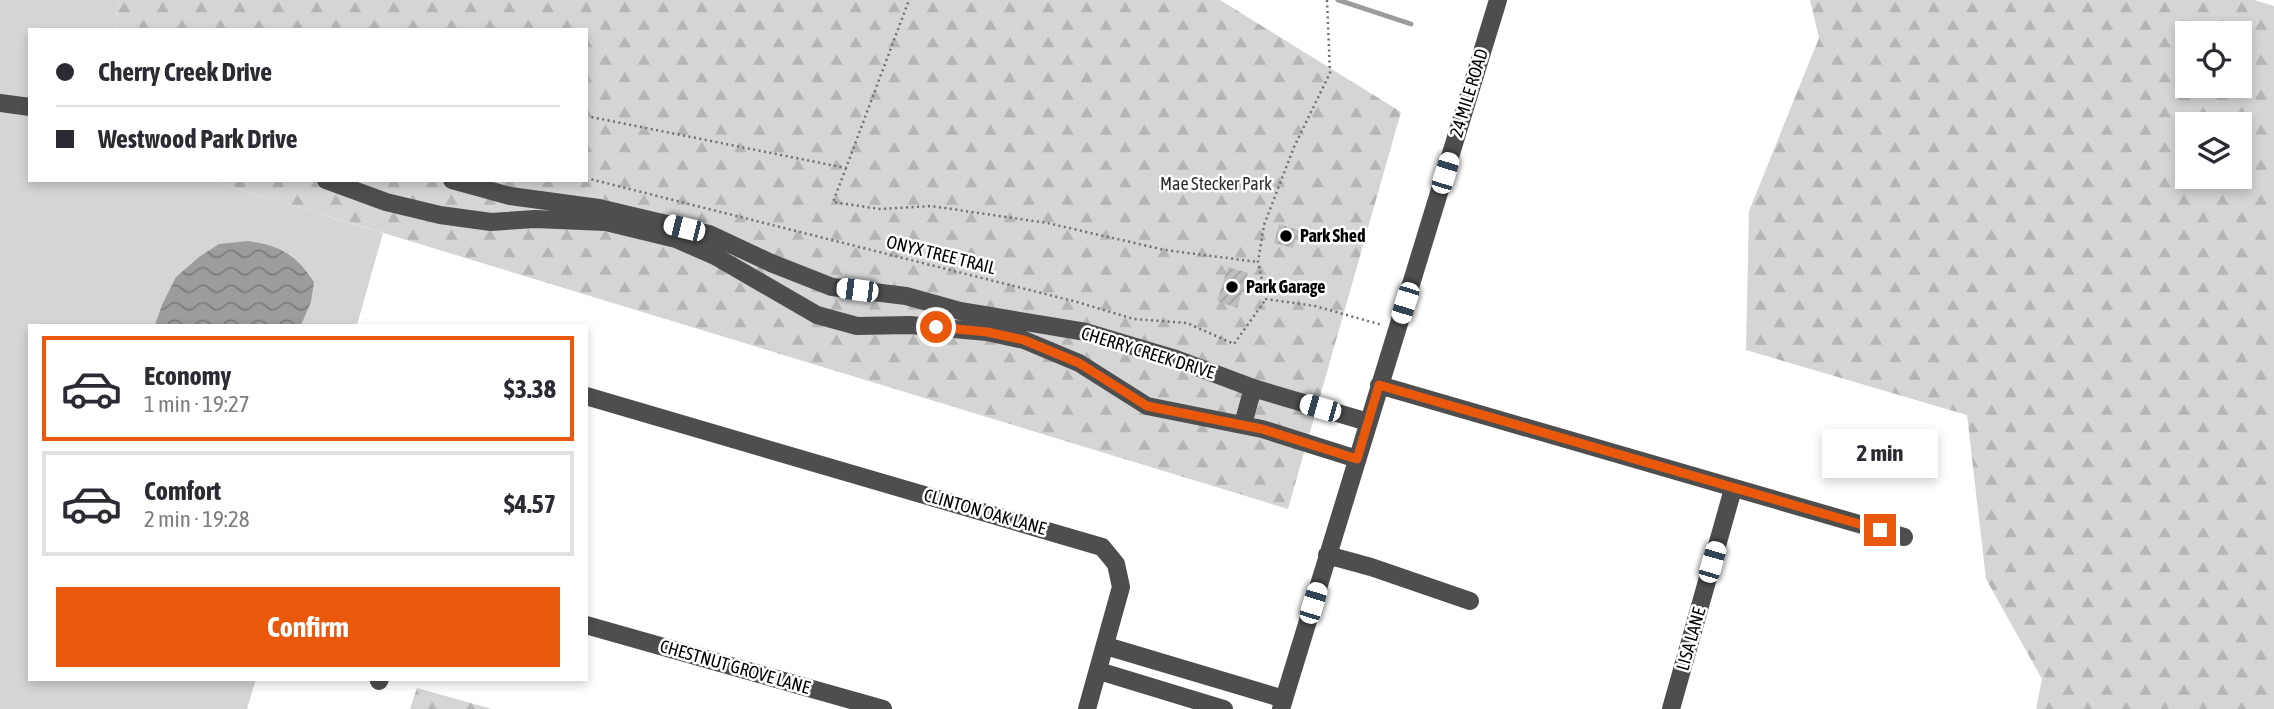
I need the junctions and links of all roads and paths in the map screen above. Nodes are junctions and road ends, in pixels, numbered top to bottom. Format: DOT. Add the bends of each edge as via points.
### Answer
graph roads {
  1 [pos="909,0"];
  2 [pos="1327,0"];
  3 [pos="1498,0"];
  4 [pos="0,103"];
  5 [pos="28,107"];
  6 [pos="588,116"];
  7 [pos="845,168"];
  8 [pos="588,179"];
  9 [pos="331,182"];
  10 [pos="459,182"];
  11 [pos="608,216"];
  12 [pos="1258,262"];
  13 [pos="1266,299"];
  14 [pos="997,326"];
  15 [pos="1397,329"];
  16 [pos="1379,385"];
  17 [pos="1253,388"];
  18 [pos="588,397"];
  19 [pos="1368,422"];
  20 [pos="1243,424"];
  21 [pos="1357,459"];
  22 [pos="1733,489"];
  23 [pos="1904,537"];
  24 [pos="1327,555"];
  25 [pos="1470,601"];
  26 [pos="588,626"];
  27 [pos="1106,646"];
  28 [pos="1099,671"];
  29 [pos="1282,704"];
  30 [pos="883,709"];
  31 [pos="1087,709"];
  32 [pos="1224,709"];
  33 [pos="1671,709"];
  1 -- 7 [label="path, ONYX TREE TRAIL"];
  2 -- 12 [label="path" via="1330,73 1294,147 1264,225"];
  3 -- 15 [label="street, 24 MILE ROAD"];
  4 -- 5 [label="street"];
  6 -- 7 [label="path"];
  7 -- 12 [label="path, ONYX TREE TRAIL" via="833,202 880,209 931,206 1047,223 1164,250"];
  8 -- 13 [label="path, ONYX TREE TRAIL" via="1134,319 1187,323 1234,344"];
  9 -- 11 [label="street, CHERRY CREEK DRIVE" via="386,202 491,222"];
  10 -- 11 [label="street, CHERRY CREEK DRIVE"];
  11 -- 14 [label="street, CHERRY CREEK DRIVE" via="709,234 832,287 906,296"];
  11 -- 14 [label="street, CHERRY CREEK DRIVE" via="696,248 817,315 857,326"];
  12 -- 13 [label="path"];
  13 -- 15 [label="path" via="1315,306"];
  14 -- 17 [label="street, CHERRY CREEK DRIVE" via="1086,332"];
  14 -- 20 [label="street, CHERRY CREEK DRIVE" via="1079,363 1147,406"];
  15 -- 16 [label="street, 24 MILE ROAD"];
  16 -- 19 [label="street, 24 MILE ROAD"];
  16 -- 22 [label="street"];
  17 -- 19 [label="street, CHERRY CREEK DRIVE"];
  17 -- 20 [label="street"];
  18 -- 27 [label="street, CLINTON OAK LANE" via="1102,547 1116,564 1121,587"];
  19 -- 21 [label="street, 24 MILE ROAD"];
  20 -- 21 [label="street, CHERRY CREEK DRIVE"];
  21 -- 24 [label="street, 24 MILE ROAD"];
  22 -- 23 [label="street"];
  22 -- 33 [label="street, LISA LANE"];
  24 -- 25 [label="street"];
  24 -- 29 [label="street, 24 MILE ROAD"];
  26 -- 30 [label="street, CHESTNUT GROVE LANE"];
  27 -- 28 [label="street"];
  27 -- 29 [label="street"];
  28 -- 31 [label="street"];
  28 -- 32 [label="street"];
}
